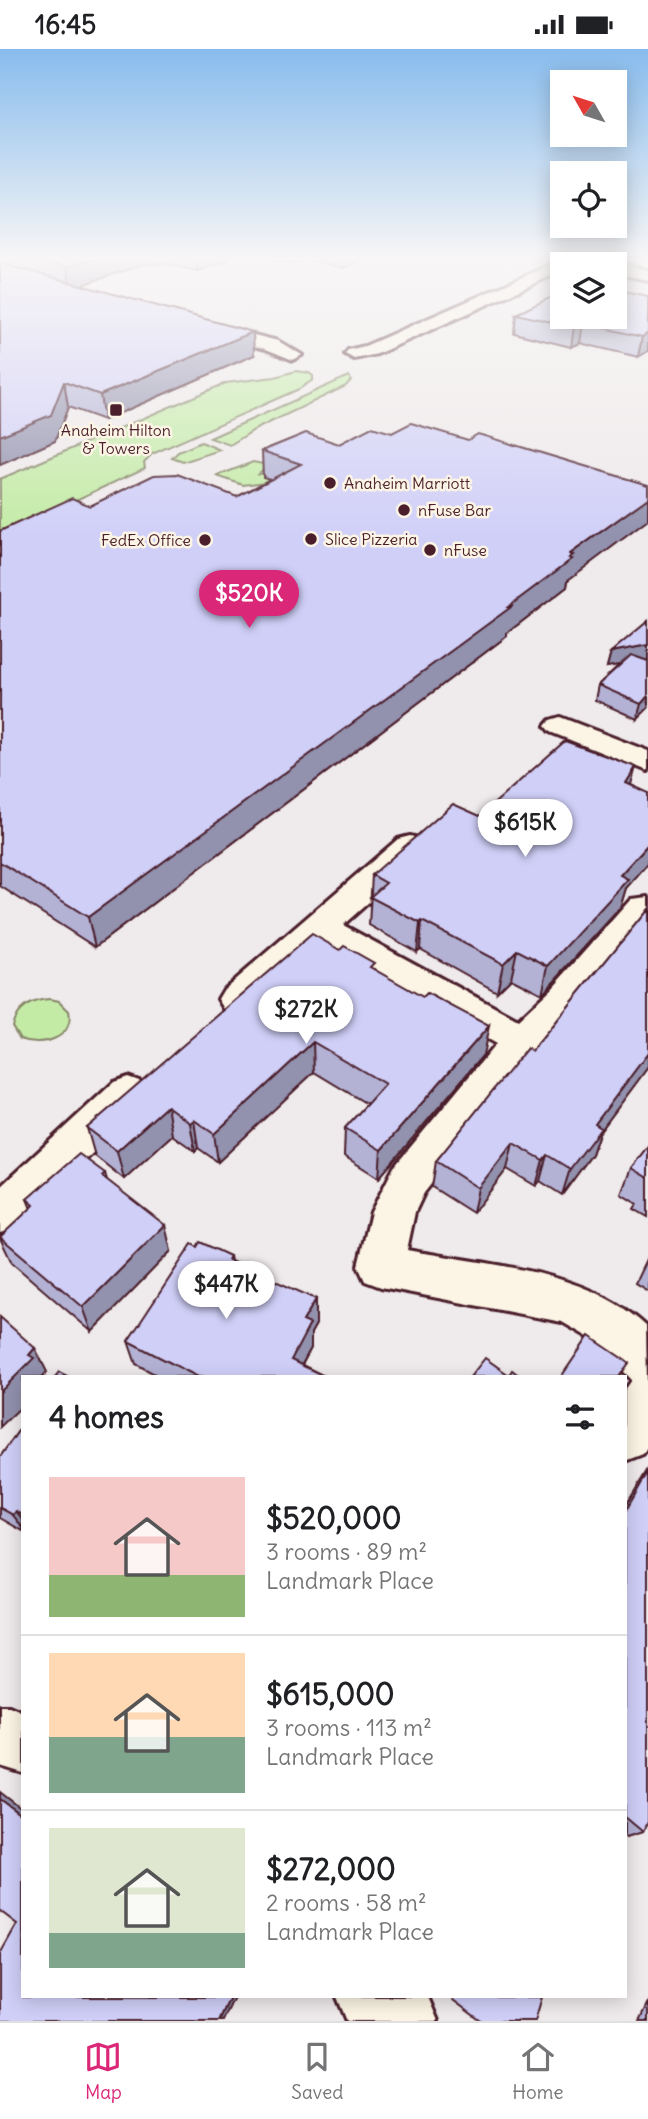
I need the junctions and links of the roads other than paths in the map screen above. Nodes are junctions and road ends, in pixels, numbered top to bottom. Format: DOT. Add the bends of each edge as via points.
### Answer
graph roads {
  1 [pos="362,352"];
  2 [pos="354,354"];
  3 [pos="560,726"];
  4 [pos="648,762"];
  5 [pos="431,828"];
  6 [pos="643,907"];
  7 [pos="318,927"];
  8 [pos="215,1019"];
  9 [pos="522,1040"];
  10 [pos="151,1073"];
  11 [pos="0,1214"];
  12 [pos="648,1363"];
  13 [pos="648,1398"];
  14 [pos="627,1433"];
  15 [pos="0,1736"];
  16 [pos="21,1742"];
  17 [pos="373,1998"];
  18 [pos="404,2021"];
  1 -- 2 [label="street"];
  3 -- 4 [label="street"];
  5 -- 7 [label="street"];
  6 -- 9 [label="street" via="565,998"];
  7 -- 8 [label="street"];
  7 -- 9 [label="street"];
  9 -- 12 [label="street" via="409,1180 393,1212 381,1266 585,1307 619,1329"];
  10 -- 11 [label="street"];
  13 -- 14 [label="street"];
  15 -- 16 [label="street"];
  17 -- 18 [label="street"];
}
